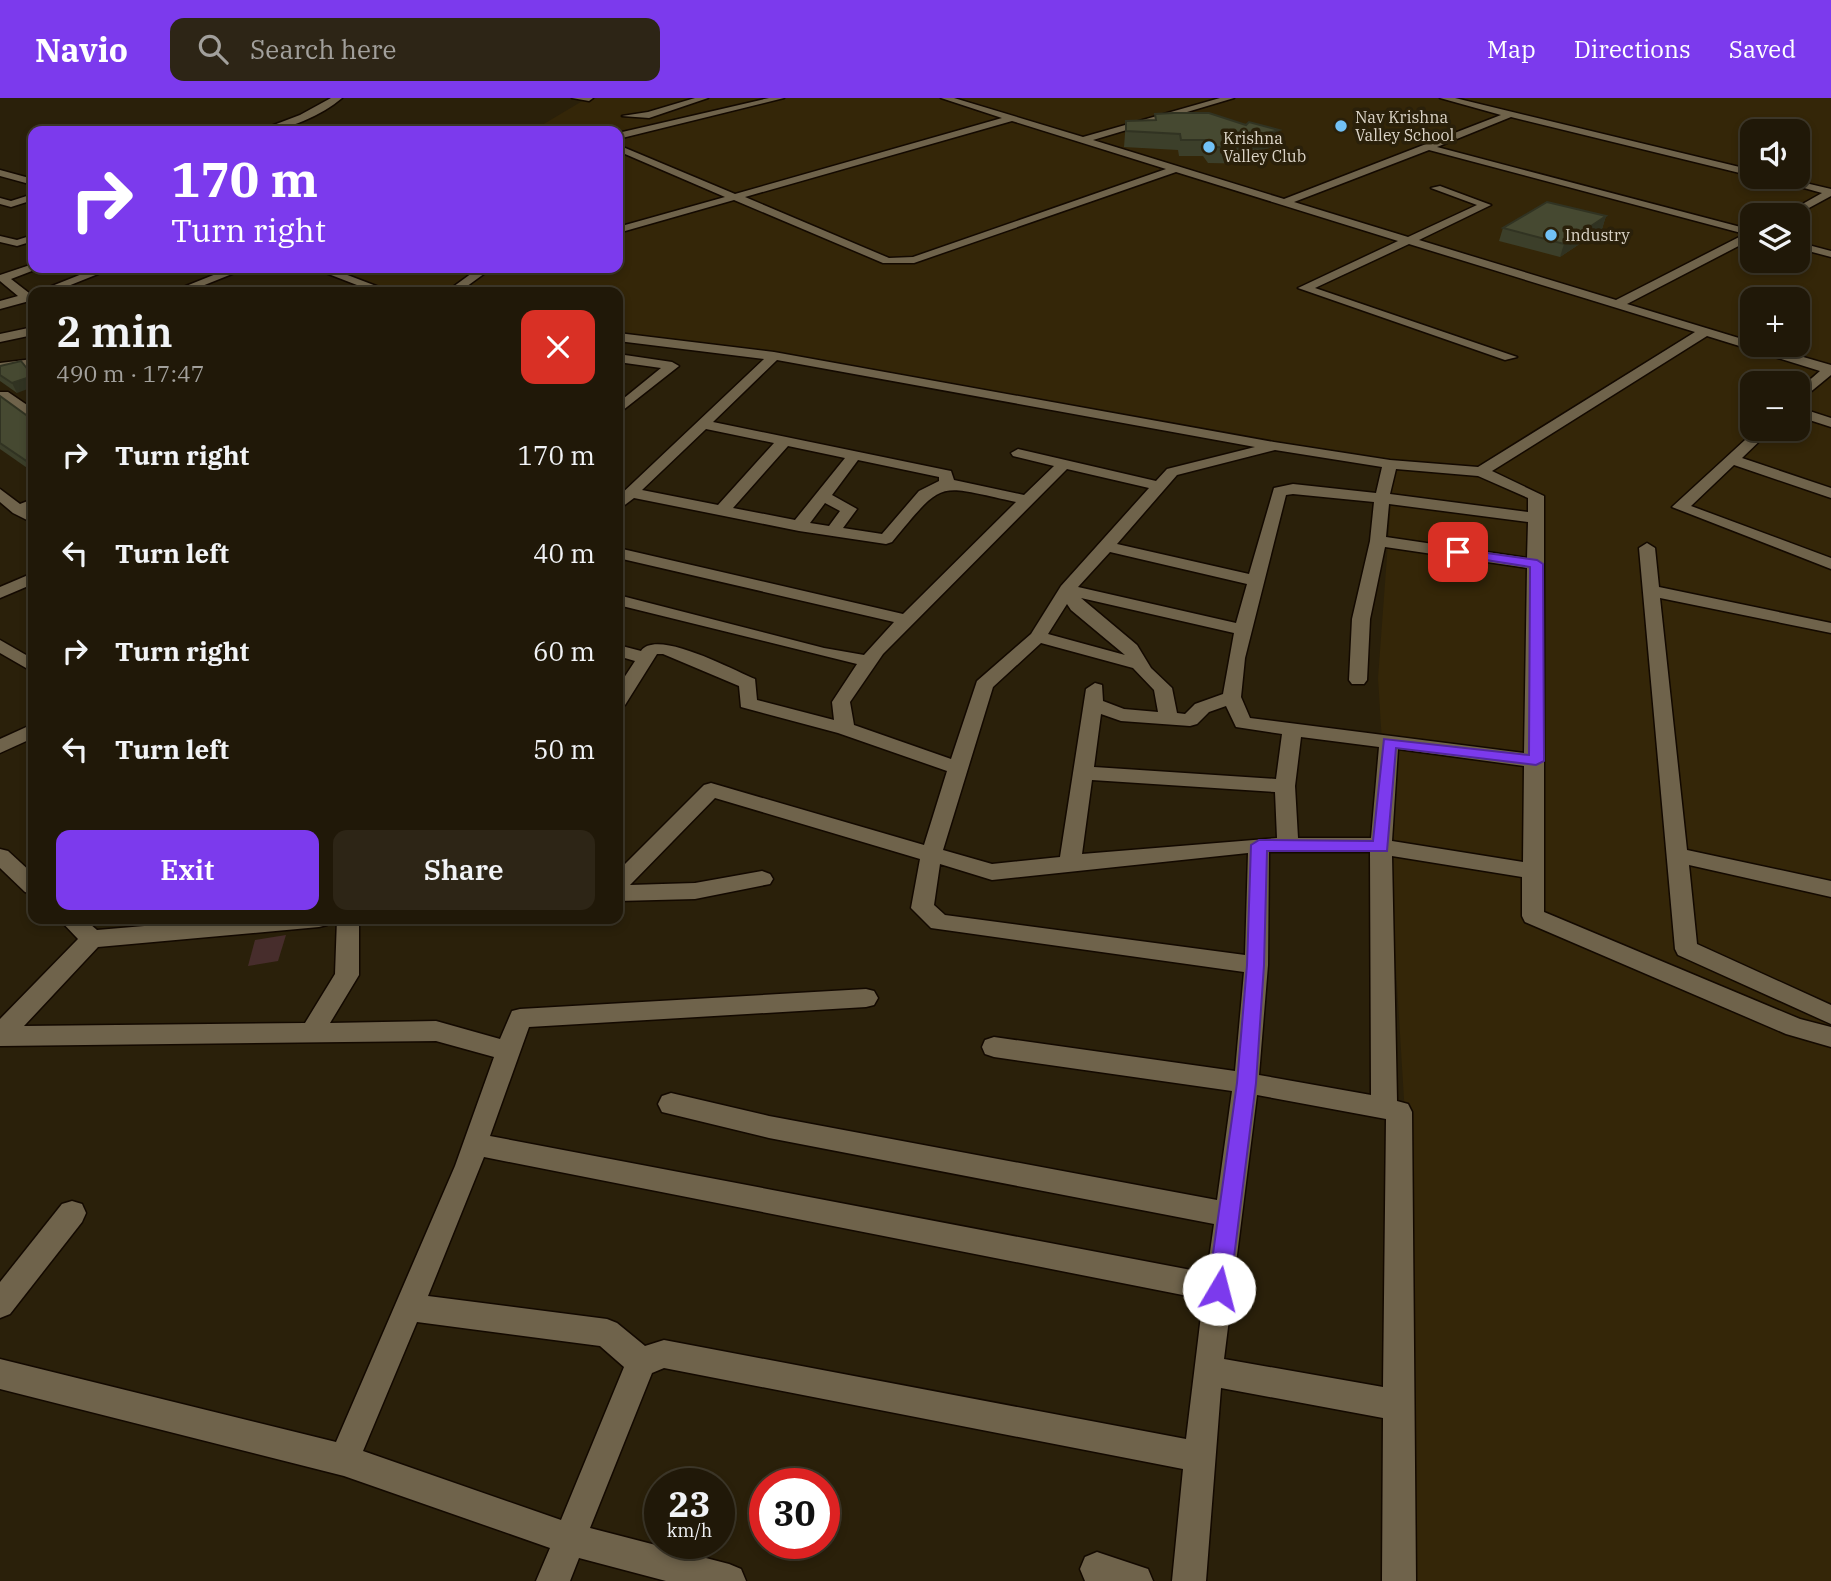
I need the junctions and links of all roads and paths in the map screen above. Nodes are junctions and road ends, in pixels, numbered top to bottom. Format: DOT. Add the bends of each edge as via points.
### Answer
graph roads {
  1 [pos="338,98"];
  2 [pos="576,98"];
  3 [pos="589,98"];
  4 [pos="705,98"];
  5 [pos="780,98"];
  6 [pos="945,98"];
  7 [pos="1230,98"];
  8 [pos="1444,98"];
  9 [pos="1510,114"];
  10 [pos="626,116"];
  11 [pos="1014,118"];
  12 [pos="277,126"];
  13 [pos="623,135"];
  14 [pos="1084,140"];
  15 [pos="1428,147"];
  16 [pos="623,150"];
  17 [pos="1179,168"];
  18 [pos="1740,170"];
  19 [pos="0,173"];
  20 [pos="20,178"];
  21 [pos="28,180"];
  22 [pos="0,181"];
  23 [pos="1810,187"];
  24 [pos="1436,188"];
  25 [pos="1831,192"];
  26 [pos="735,197"];
  27 [pos="28,199"];
  28 [pos="0,201"];
  29 [pos="1287,201"];
  30 [pos="1810,203"];
  31 [pos="623,229"];
  32 [pos="1740,231"];
  33 [pos="0,239"];
  34 [pos="1411,239"];
  35 [pos="28,240"];
  36 [pos="1740,240"];
  37 [pos="1810,248"];
  38 [pos="1831,254"];
  39 [pos="28,269"];
  40 [pos="97,273"];
  41 [pos="228,273"];
  42 [pos="334,273"];
  43 [pos="479,273"];
  44 [pos="1,278"];
  45 [pos="68,287"];
  46 [pos="190,287"];
  47 [pos="372,287"];
  48 [pos="459,287"];
  49 [pos="28,296"];
  50 [pos="28,298"];
  51 [pos="1619,303"];
  52 [pos="0,305"];
  53 [pos="1706,331"];
  54 [pos="28,332"];
  55 [pos="0,338"];
  56 [pos="623,338"];
  57 [pos="774,356"];
  58 [pos="1510,357"];
  59 [pos="623,359"];
  60 [pos="28,364"];
  61 [pos="0,367"];
  62 [pos="1830,369"];
  63 [pos="1810,387"];
  64 [pos="1,394"];
  65 [pos="623,406"];
  66 [pos="28,412"];
  67 [pos="1810,416"];
  68 [pos="1831,423"];
  69 [pos="704,424"];
  70 [pos="784,441"];
  71 [pos="1752,441"];
  72 [pos="1274,446"];
  73 [pos="1018,453"];
  74 [pos="855,455"];
  75 [pos="1732,460"];
  76 [pos="1390,464"];
  77 [pos="1063,465"];
  78 [pos="1481,472"];
  79 [pos="947,483"];
  80 [pos="1159,486"];
  81 [pos="631,493"];
  82 [pos="1831,493"];
  83 [pos="0,494"];
  84 [pos="822,496"];
  85 [pos="1382,498"];
  86 [pos="623,500"];
  87 [pos="1027,500"];
  88 [pos="26,507"];
  89 [pos="722,510"];
  90 [pos="1537,518"];
  91 [pos="799,526"];
  92 [pos="833,531"];
  93 [pos="1378,541"];
  94 [pos="1106,546"];
  95 [pos="1647,548"];
  96 [pos="623,554"];
  97 [pos="1537,564"];
  98 [pos="1831,564"];
  99 [pos="28,580"];
  100 [pos="1257,581"];
  101 [pos="1067,590"];
  102 [pos="1652,592"];
  103 [pos="0,593"];
  104 [pos="623,601"];
  105 [pos="906,620"];
  106 [pos="1831,628"];
  107 [pos="1244,630"];
  108 [pos="1038,637"];
  109 [pos="0,645"];
  110 [pos="623,651"];
  111 [pos="645,658"];
  112 [pos="868,661"];
  113 [pos="28,664"];
  114 [pos="1140,664"];
  115 [pos="1358,680"];
  116 [pos="623,693"];
  117 [pos="1232,697"];
  118 [pos="1168,718"];
  119 [pos="845,729"];
  120 [pos="1292,729"];
  121 [pos="28,733"];
  122 [pos="1389,743"];
  123 [pos="0,747"];
  124 [pos="1536,761"];
  125 [pos="958,768"];
  126 [pos="1083,773"];
  127 [pos="1285,786"];
  128 [pos="1259,845"];
  129 [pos="1288,846"];
  130 [pos="1381,847"];
  131 [pos="932,852"];
  132 [pos="1677,855"];
  133 [pos="0,856"];
  134 [pos="1070,863"];
  135 [pos="1534,871"];
  136 [pos="623,878"];
  137 [pos="762,879"];
  138 [pos="28,881"];
  139 [pos="623,882"];
  140 [pos="1831,889"];
  141 [pos="76,924"];
  142 [pos="162,924"];
  143 [pos="261,924"];
  144 [pos="348,924"];
  145 [pos="134,935"];
  146 [pos="92,939"];
  147 [pos="1256,965"];
  148 [pos="866,998"];
  149 [pos="1831,1015"];
  150 [pos="311,1033"];
  151 [pos="0,1035"];
  152 [pos="1831,1037"];
  153 [pos="994,1047"];
  154 [pos="508,1051"];
  155 [pos="1246,1083"];
  156 [pos="671,1104"];
  157 [pos="1384,1108"];
  158 [pos="474,1144"];
  159 [pos="72,1213"];
  160 [pos="1229,1215"];
  161 [pos="1219,1289"];
  162 [pos="0,1304"];
  163 [pos="409,1307"];
  164 [pos="641,1362"];
  165 [pos="1208,1371"];
  166 [pos="0,1374"];
  167 [pos="1397,1405"];
  168 [pos="1201,1457"];
  169 [pos="344,1460"];
  170 [pos="572,1540"];
  171 [pos="1097,1569"];
  172 [pos="553,1581"];
  173 [pos="729,1581"];
  174 [pos="1136,1581"];
  175 [pos="1189,1581"];
  176 [pos="1399,1581"];
  1 -- 12 [label="street"];
  2 -- 3 [label="street"];
  4 -- 10 [label="street" via="649,115"];
  5 -- 13 [label="street"];
  6 -- 11 [label="street"];
  7 -- 14 [label="street"];
  8 -- 9 [label="street"];
  9 -- 15 [label="street"];
  9 -- 18 [label="street"];
  11 -- 14 [label="street"];
  11 -- 26 [label="street"];
  14 -- 17 [label="street"];
  15 -- 29 [label="street"];
  15 -- 32 [label="street"];
  16 -- 26 [label="street"];
  17 -- 26 [label="street" via="914,260 887,261"];
  17 -- 29 [label="street"];
  19 -- 20 [label="street"];
  20 -- 21 [label="street"];
  20 -- 22 [label="street"];
  23 -- 25 [label="street"];
  24 -- 34 [label="street" via="1486,205"];
  25 -- 30 [label="street"];
  26 -- 31 [label="street"];
  27 -- 28 [label="street" via="10,204"];
  29 -- 34 [label="street"];
  33 -- 35 [label="street" via="17,243"];
  34 -- 51 [label="street"];
  34 -- 58 [label="street" via="1304,288"];
  36 -- 51 [label="street"];
  37 -- 38 [label="street"];
  39 -- 44 [label="street"];
  40 -- 45 [label="street"];
  41 -- 46 [label="street"];
  42 -- 47 [label="street"];
  43 -- 48 [label="street"];
  44 -- 49 [label="street"];
  50 -- 52 [label="street"];
  51 -- 53 [label="street"];
  53 -- 62 [label="street"];
  53 -- 78 [label="street"];
  54 -- 55 [label="street"];
  56 -- 57 [label="street"];
  57 -- 69 [label="street"];
  57 -- 72 [label="street"];
  59 -- 65 [label="street" via="672,366"];
  60 -- 61 [label="street"];
  62 -- 63 [label="street"];
  64 -- 66 [label="street"];
  67 -- 68 [label="street"];
  69 -- 70 [label="street"];
  69 -- 81 [label="street"];
  70 -- 74 [label="street"];
  70 -- 89 [label="street"];
  71 -- 75 [label="street"];
  72 -- 76 [label="street"];
  72 -- 80 [label="street" via="1172,472"];
  73 -- 77 [label="street"];
  74 -- 79 [label="street" via="946,474"];
  74 -- 84 [label="street"];
  75 -- 82 [label="street"];
  75 -- 98 [label="street" via="1680,507"];
  76 -- 78 [label="street"];
  76 -- 85 [label="street"];
  77 -- 80 [label="street"];
  77 -- 87 [label="street"];
  78 -- 90 [label="street" via="1536,496"];
  79 -- 87 [label="street"];
  79 -- 92 [label="street" via="924,494 886,538"];
  80 -- 94 [label="street"];
  81 -- 86 [label="street"];
  81 -- 89 [label="street"];
  83 -- 88 [label="street"];
  84 -- 91 [label="street"];
  84 -- 92 [label="street" via="849,509"];
  85 -- 90 [label="street"];
  85 -- 93 [label="street"];
  85 -- 100 [label="street" via="1279,491"];
  87 -- 105 [label="street"];
  89 -- 91 [label="street"];
  90 -- 97 [label="street"];
  91 -- 92 [label="street"];
  93 -- 97 [label="street"];
  93 -- 115 [label="street" via="1361,619"];
  94 -- 100 [label="street"];
  94 -- 101 [label="street"];
  95 -- 102 [label="street"];
  96 -- 105 [label="street"];
  97 -- 124 [label="street"];
  99 -- 103 [label="street"];
  100 -- 107 [label="street"];
  101 -- 107 [label="street"];
  101 -- 108 [label="street"];
  101 -- 114 [label="street" via="1077,606 1131,649"];
  102 -- 106 [label="street"];
  102 -- 132 [label="street"];
  104 -- 112 [label="street"];
  105 -- 112 [label="street"];
  107 -- 117 [label="street"];
  108 -- 114 [label="street"];
  108 -- 125 [label="street" via="984,685"];
  109 -- 113 [label="street"];
  110 -- 111 [label="street"];
  111 -- 116 [label="street"];
  111 -- 119 [label="street" via="652,649 665,648 747,683 748,703"];
  112 -- 119 [label="street" via="841,702"];
  114 -- 118 [label="street" via="1163,688"];
  117 -- 118 [label="street" via="1202,708 1190,720"];
  117 -- 120 [label="street" via="1243,723"];
  118 -- 126 [label="street" via="1121,715 1094,696"];
  119 -- 125 [label="street"];
  120 -- 122 [label="street"];
  120 -- 127 [label="street"];
  121 -- 123 [label="street"];
  122 -- 124 [label="street"];
  122 -- 130 [label="street"];
  124 -- 135 [label="street"];
  125 -- 131 [label="street"];
  126 -- 127 [label="street"];
  126 -- 134 [label="street"];
  127 -- 129 [label="street"];
  128 -- 129 [label="street"];
  128 -- 134 [label="street"];
  128 -- 147 [label="street"];
  129 -- 130 [label="street"];
  130 -- 135 [label="street"];
  130 -- 157 [label="street"];
  131 -- 134 [label="street" via="992,872"];
  131 -- 136 [label="street" via="711,790"];
  131 -- 147 [label="street" via="922,908 939,922"];
  132 -- 140 [label="street"];
  132 -- 149 [label="street" via="1686,949"];
  133 -- 138 [label="street"];
  135 -- 152 [label="street" via="1532,916 1795,1027"];
  137 -- 139 [label="street" via="695,891"];
  141 -- 146 [label="street"];
  142 -- 145 [label="street"];
  143 -- 145 [label="street"];
  144 -- 150 [label="street" via="346,975"];
  145 -- 146 [label="street"];
  146 -- 151 [label="street"];
  147 -- 155 [label="street"];
  148 -- 154 [label="street" via="520,1018"];
  150 -- 151 [label="street"];
  150 -- 154 [label="street" via="436,1031"];
  153 -- 155 [label="street"];
  154 -- 158 [label="street"];
  155 -- 157 [label="street"];
  155 -- 160 [label="street"];
  156 -- 160 [label="street"];
  157 -- 167 [label="street" via="1399,1112"];
  158 -- 161 [label="street"];
  158 -- 163 [label="street"];
  159 -- 162 [label="street"];
  160 -- 161 [label="street"];
  161 -- 165 [label="street"];
  163 -- 164 [label="street" via="607,1332"];
  163 -- 169 [label="street"];
  164 -- 168 [label="street" via="664,1354"];
  164 -- 170 [label="street"];
  165 -- 167 [label="street"];
  165 -- 168 [label="street"];
  166 -- 169 [label="street"];
  167 -- 176 [label="street"];
  168 -- 175 [label="street"];
  169 -- 170 [label="street"];
  170 -- 172 [label="street"];
  170 -- 173 [label="street"];
  171 -- 174 [label="street"];
}
